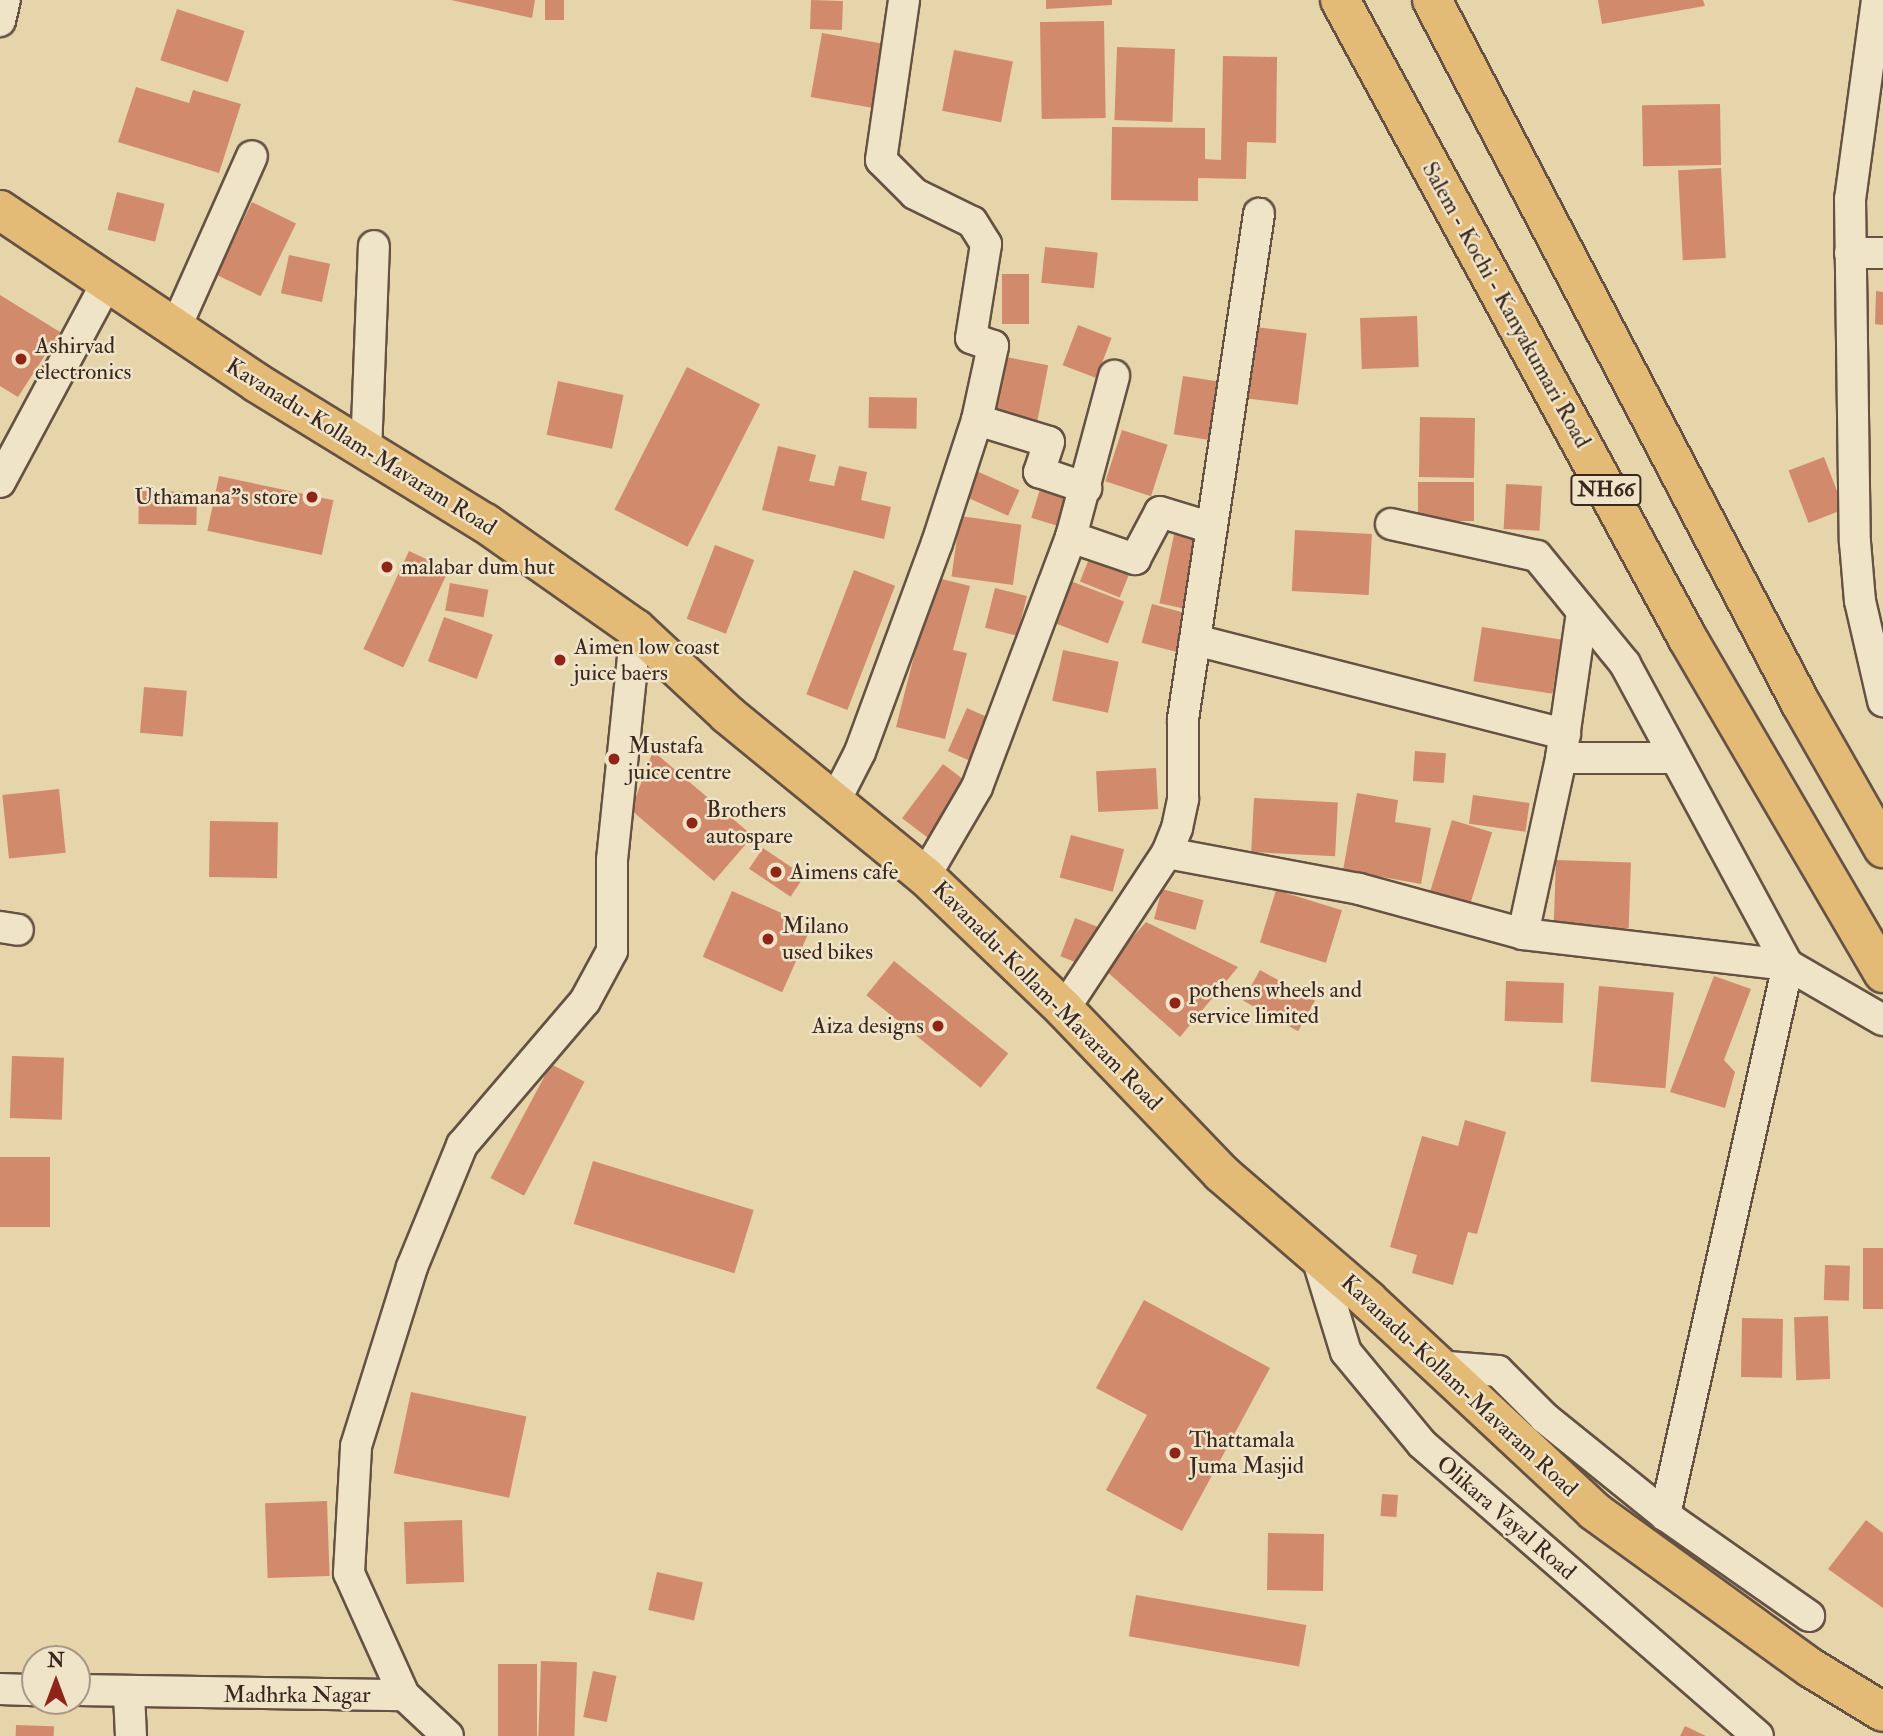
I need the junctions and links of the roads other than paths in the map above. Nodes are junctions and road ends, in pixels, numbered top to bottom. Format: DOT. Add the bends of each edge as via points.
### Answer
graph roads {
  1 [pos="5,0"];
  2 [pos="904,0"];
  3 [pos="1340,0"];
  4 [pos="1432,0"];
  5 [pos="1877,0"];
  6 [pos="0,21"];
  7 [pos="252,156"];
  8 [pos="0,210"];
  9 [pos="1259,214"];
  10 [pos="374,246"];
  11 [pos="1850,253"];
  12 [pos="1883,253"];
  13 [pos="106,284"];
  14 [pos="175,329"];
  15 [pos="1114,376"];
  16 [pos="977,420"];
  17 [pos="366,452"];
  18 [pos="0,482"];
  19 [pos="1086,488"];
  20 [pos="1391,524"];
  21 [pos="1212,527"];
  22 [pos="1071,537"];
  23 [pos="1582,612"];
  24 [pos="636,629"];
  25 [pos="1195,640"];
  26 [pos="1883,701"];
  27 [pos="1563,746"];
  28 [pos="1672,758"];
  29 [pos="834,803"];
  30 [pos="1883,848"];
  31 [pos="1167,853"];
  32 [pos="925,876"];
  33 [pos="1522,934"];
  34 [pos="1788,965"];
  35 [pos="1883,973"];
  36 [pos="1064,1009"];
  37 [pos="1883,1020"];
  38 [pos="1316,1254"];
  39 [pos="1435,1366"];
  40 [pos="1665,1515"];
  41 [pos="1809,1616"];
  42 [pos="0,1689"];
  43 [pos="21,1689"];
  44 [pos="91,1691"];
  45 [pos="129,1695"];
  46 [pos="404,1695"];
  47 [pos="1883,1712"];
  48 [pos="131,1736"];
  49 [pos="448,1736"];
  50 [pos="1758,1736"];
  1 -- 6 [label="street"];
  2 -- 16 [label="street" via="881,160 915,194 972,222 986,244 971,338 993,346"];
  3 -- 35 [label="main road, Salem - Kochi - Kanyakumari Road / NH66" via="1688,639"];
  4 -- 30 [label="main road, NH66" via="1801,704"];
  5 -- 11 [label="street" via="1850,199"];
  7 -- 14 [label="street"];
  8 -- 13 [label="main road, Kavanadu-Kollam-Mavaram Road"];
  9 -- 21 [label="street"];
  10 -- 17 [label="street"];
  11 -- 12 [label="street"];
  11 -- 26 [label="street" via="1855,542 1860,601"];
  13 -- 14 [label="main road, Kavanadu-Kollam-Mavaram Road"];
  13 -- 18 [label="street"];
  14 -- 17 [label="main road, Kavanadu-Kollam-Mavaram Road"];
  15 -- 19 [label="street"];
  16 -- 19 [label="street" via="1049,442 1040,472"];
  16 -- 29 [label="street" via="860,752"];
  17 -- 24 [label="main road, Kavanadu-Kollam-Mavaram Road" via="485,523"];
  19 -- 22 [label="street"];
  20 -- 23 [label="street" via="1537,556"];
  21 -- 22 [label="street" via="1160,512 1135,559"];
  21 -- 25 [label="street"];
  22 -- 32 [label="street" via="977,787"];
  23 -- 27 [label="street"];
  23 -- 28 [label="street" via="1625,664"];
  24 -- 29 [label="main road, Kavanadu-Kollam-Mavaram Road"];
  24 -- 46 [label="street" via="612,860 612,951 585,1001 462,1146 412,1267 356,1446 349,1573"];
  25 -- 27 [label="street"];
  25 -- 31 [label="street" via="1184,719 1183,799"];
  27 -- 28 [label="street"];
  27 -- 33 [label="street"];
  28 -- 34 [label="street"];
  29 -- 32 [label="main road, Kavanadu-Kollam-Mavaram Road"];
  31 -- 33 [label="street" via="1359,889"];
  31 -- 36 [label="street"];
  32 -- 36 [label="main road, Kavanadu-Kollam-Mavaram Road"];
  33 -- 34 [label="street"];
  34 -- 37 [label="street"];
  34 -- 40 [label="street"];
  36 -- 38 [label="main road, Kavanadu-Kollam-Mavaram Road" via="1222,1173"];
  38 -- 39 [label="main road, Kavanadu-Kollam-Mavaram Road"];
  38 -- 50 [label="street, Olikara Vayal Road" via="1346,1352 1422,1444"];
  39 -- 40 [label="street" via="1498,1371 1545,1418"];
  39 -- 47 [label="main road, Kavanadu-Kollam-Mavaram Road" via="1594,1511 1811,1668"];
  40 -- 41 [label="street"];
  42 -- 43 [label="street"];
  44 -- 45 [label="street, Madhrka Nagar"];
  45 -- 46 [label="street, Madhrka Nagar"];
  45 -- 48 [label="street"];
  46 -- 49 [label="street, Madhrka Nagar"];
}
